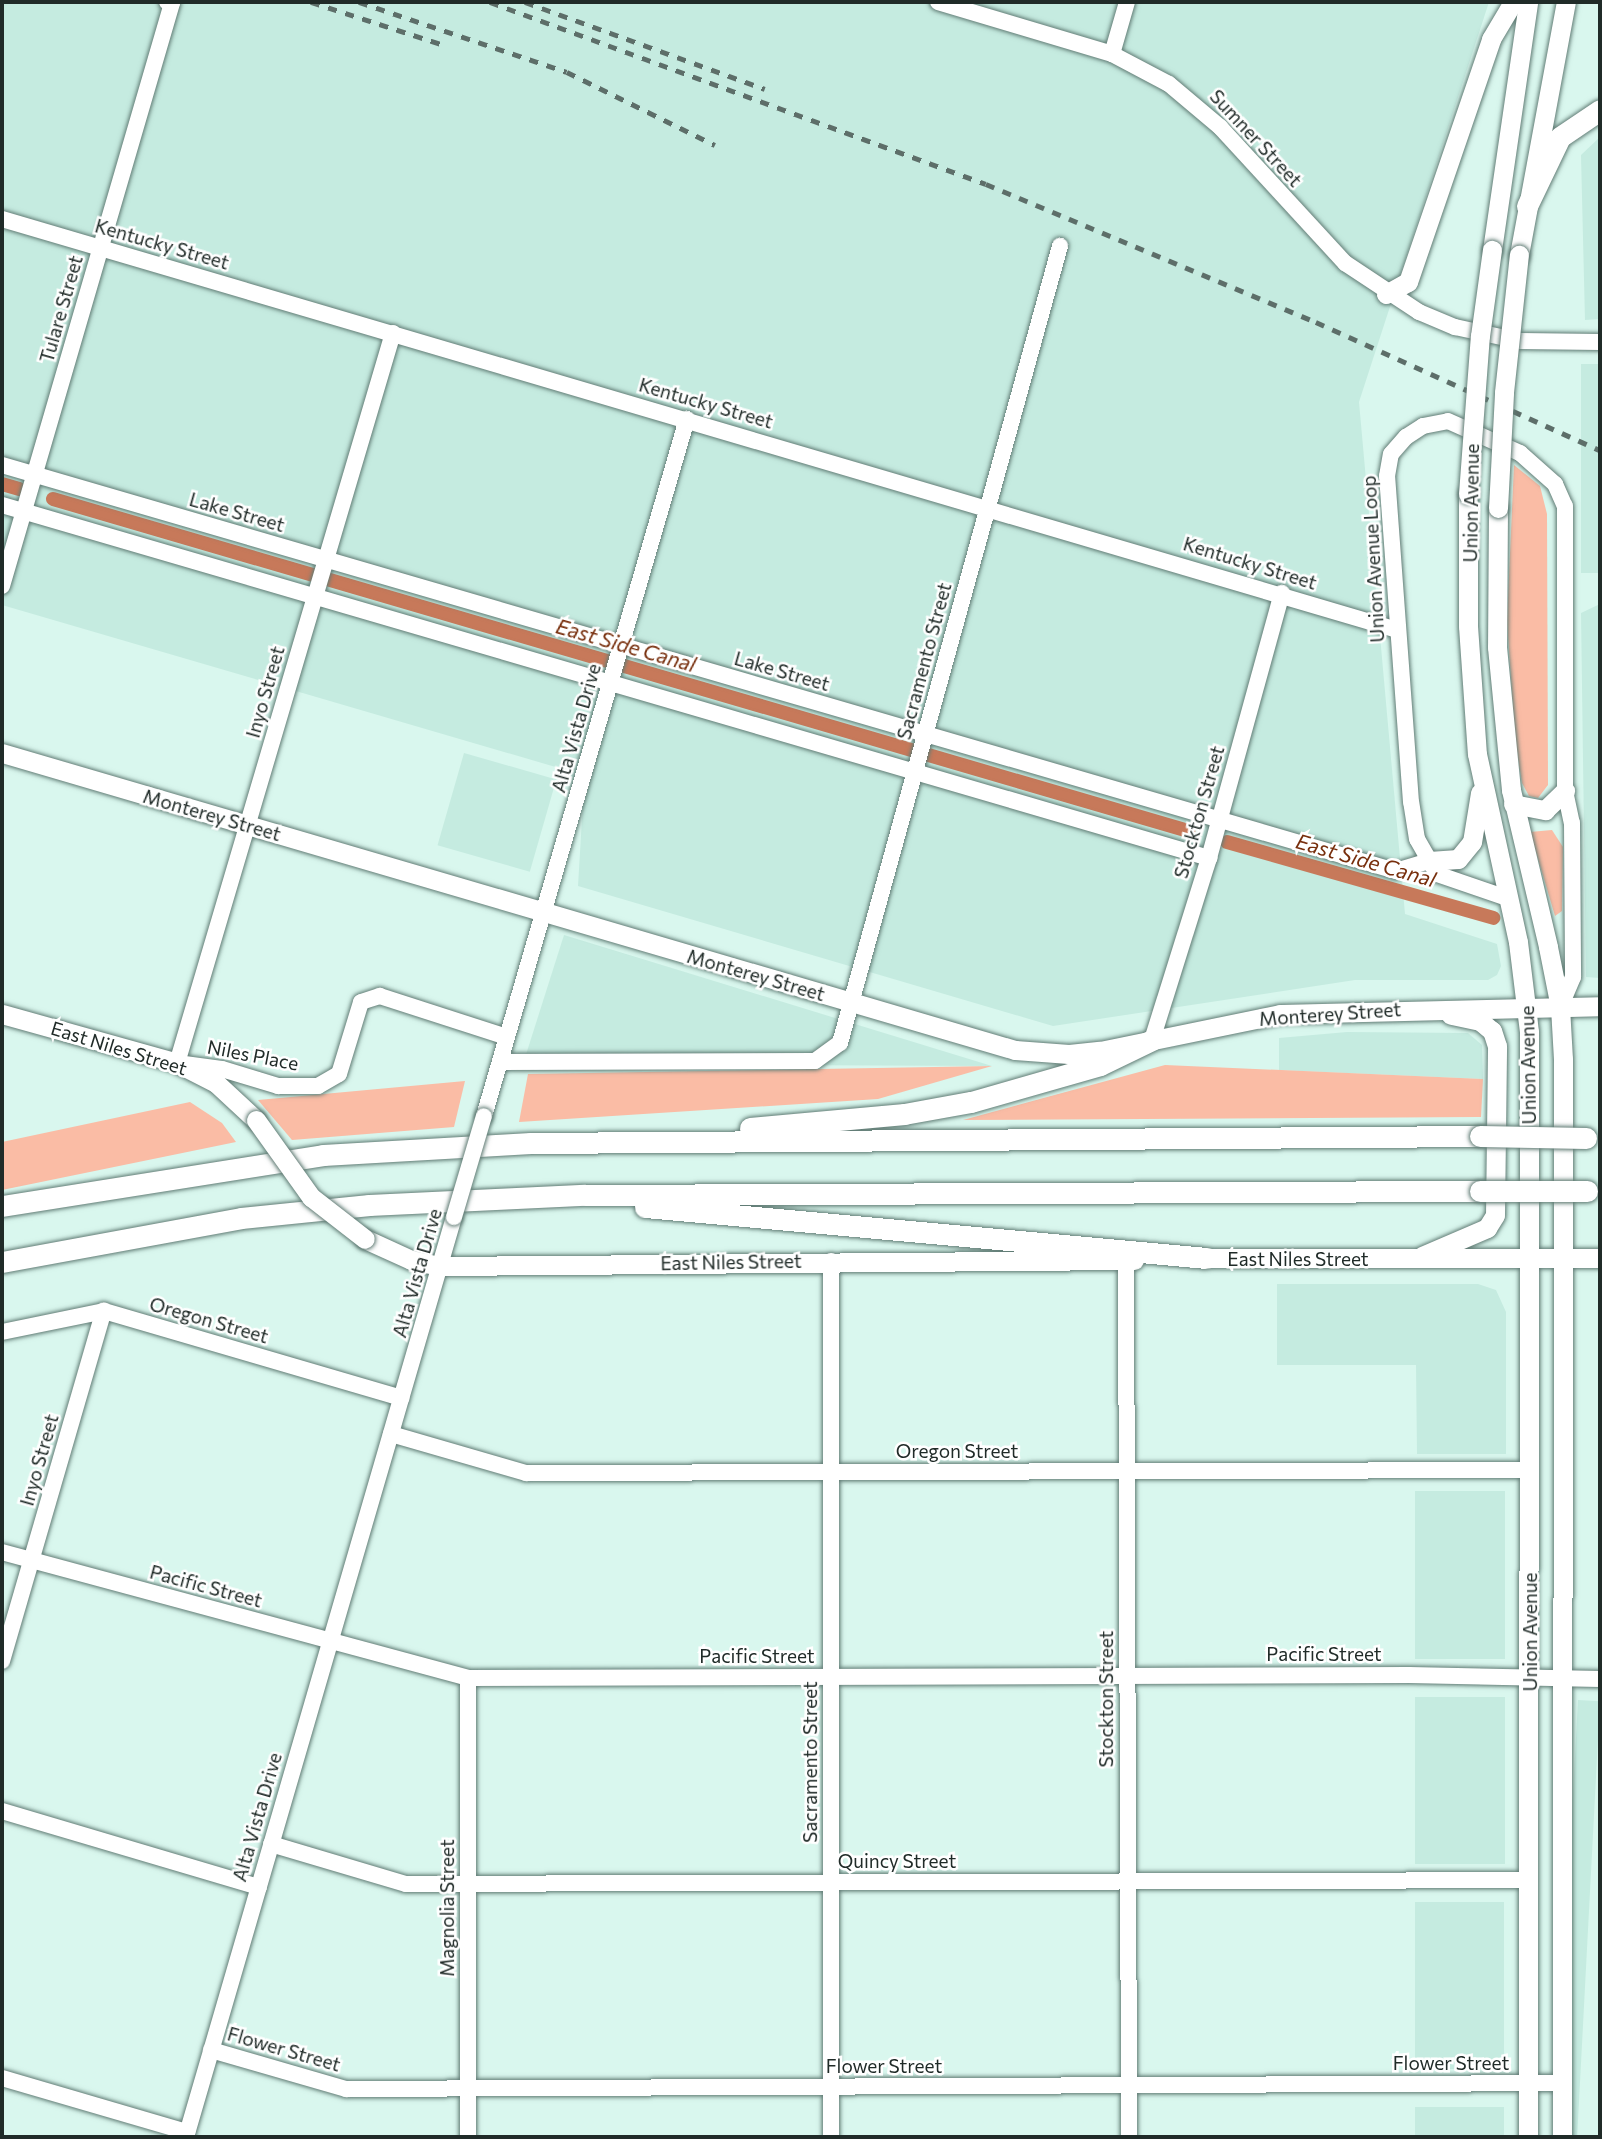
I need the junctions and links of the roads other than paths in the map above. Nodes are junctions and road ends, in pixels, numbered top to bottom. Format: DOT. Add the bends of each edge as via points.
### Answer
graph roads {
  1 [pos="170,2"];
  2 [pos="938,2"];
  3 [pos="1127,2"];
  4 [pos="1513,2"];
  5 [pos="1528,2"];
  6 [pos="1566,2"];
  7 [pos="1112,54"];
  8 [pos="1600,110"];
  9 [pos="1527,206"];
  10 [pos="2,219"];
  11 [pos="1060,246"];
  12 [pos="101,248"];
  13 [pos="1387,295"];
  14 [pos="393,333"];
  15 [pos="1600,342"];
  16 [pos="687,419"];
  17 [pos="2,465"];
  18 [pos="35,474"];
  19 [pos="2,505"];
  20 [pos="988,508"];
  21 [pos="24,511"];
  22 [pos="326,559"];
  23 [pos="2,586"];
  24 [pos="1282,593"];
  25 [pos="315,596"];
  26 [pos="1398,630"];
  27 [pos="621,646"];
  28 [pos="611,683"];
  29 [pos="925,737"];
  30 [pos="2,753"];
  31 [pos="916,770"];
  32 [pos="1482,778"];
  33 [pos="1565,791"];
  34 [pos="1514,804"];
  35 [pos="1219,821"];
  36 [pos="247,825"];
  37 [pos="1209,858"];
  38 [pos="1429,861"];
  39 [pos="1507,898"];
  40 [pos="544,913"];
  41 [pos="852,1003"];
  42 [pos="1528,1006"];
  43 [pos="1600,1006"];
  44 [pos="1560,1007"];
  45 [pos="1408,1008"];
  46 [pos="2,1014"];
  47 [pos="507,1038"];
  48 [pos="1152,1040"];
  49 [pos="500,1062"];
  50 [pos="177,1063"];
  51 [pos="1593,1138"];
  52 [pos="634,1141"];
  53 [pos="1593,1191"];
  54 [pos="585,1195"];
  55 [pos="2,1206"];
  56 [pos="1206,1258"];
  57 [pos="1600,1258"];
  58 [pos="1126,1260"];
  59 [pos="1414,1260"];
  60 [pos="1546,1260"];
  61 [pos="831,1261"];
  62 [pos="2,1262"];
  63 [pos="440,1266"];
  64 [pos="104,1311"];
  65 [pos="2,1332"];
  66 [pos="402,1398"];
  67 [pos="391,1434"];
  68 [pos="1530,1470"];
  69 [pos="1126,1471"];
  70 [pos="831,1472"];
  71 [pos="2,1552"];
  72 [pos="31,1560"];
  73 [pos="330,1642"];
  74 [pos="2,1661"];
  75 [pos="1127,1676"];
  76 [pos="831,1677"];
  77 [pos="468,1678"];
  78 [pos="1530,1679"];
  79 [pos="1562,1679"];
  80 [pos="1595,1679"];
  81 [pos="2,1811"];
  82 [pos="271,1844"];
  83 [pos="1529,1880"];
  84 [pos="1128,1881"];
  85 [pos="831,1882"];
  86 [pos="468,1884"];
  87 [pos="259,1886"];
  88 [pos="211,2050"];
  89 [pos="2,2078"];
  90 [pos="1562,2083"];
  91 [pos="1528,2084"];
  92 [pos="1129,2086"];
  93 [pos="831,2087"];
  94 [pos="468,2088"];
  95 [pos="186,2135"];
  96 [pos="468,2137"];
  97 [pos="831,2137"];
  98 [pos="1129,2137"];
  99 [pos="1528,2137"];
  100 [pos="1562,2137"];
  1 -- 12 [label="street, Tulare Street"];
  2 -- 7 [label="street, Sumner Street"];
  3 -- 7 [label="street"];
  4 -- 13 [label="main road" via="1492,39 1408,282"];
  5 -- 32 [label="main road, Union Avenue, bridge" via="1479,337 1468,494 1468,626"];
  6 -- 9 [label="main road, Union Avenue"];
  7 -- 13 [label="street, Sumner Street" via="1196,104 1321,240"];
  8 -- 9 [label="highway" via="1560,137"];
  9 -- 34 [label="main road, Union Avenue, bridge" via="1504,392 1498,508 1497,647"];
  10 -- 12 [label="street, Kentucky Street"];
  11 -- 20 [label="street, Sacramento Street"];
  12 -- 14 [label="street, Kentucky Street"];
  12 -- 18 [label="street, Tulare Street"];
  13 -- 15 [label="street, Sumner Street" via="1455,327 1520,341"];
  14 -- 16 [label="street, Kentucky Street"];
  14 -- 22 [label="street, Inyo Street"];
  16 -- 20 [label="street, Kentucky Street"];
  16 -- 27 [label="street, Alta Vista Drive"];
  17 -- 18 [label="street, Lake Street"];
  18 -- 21 [label="street, Tulare Street"];
  18 -- 22 [label="street, Lake Street"];
  19 -- 21 [label="street"];
  20 -- 24 [label="street, Kentucky Street"];
  20 -- 29 [label="street, Sacramento Street"];
  21 -- 23 [label="street, Tulare Street"];
  21 -- 25 [label="street"];
  22 -- 25 [label="street, Inyo Street"];
  22 -- 27 [label="street, Lake Street"];
  24 -- 26 [label="street, Kentucky Street"];
  24 -- 35 [label="street, Stockton Street"];
  25 -- 28 [label="street"];
  25 -- 36 [label="street, Inyo Street"];
  26 -- 33 [label="street, Union Avenue Loop" via="1387,476 1391,454 1423,426 1448,421 1520,453 1555,484 1565,506"];
  26 -- 38 [label="street, Union Avenue Loop" via="1411,802 1417,839"];
  27 -- 28 [label="street, Alta Vista Drive"];
  27 -- 29 [label="street, Lake Street"];
  28 -- 31 [label="street"];
  28 -- 40 [label="street, Alta Vista Drive"];
  29 -- 31 [label="street, Sacramento Street"];
  29 -- 35 [label="street, Lake Street"];
  30 -- 36 [label="main road, Monterey Street"];
  31 -- 37 [label="street"];
  31 -- 41 [label="street, Sacramento Street"];
  32 -- 38 [label="main road" via="1472,842 1458,859"];
  32 -- 39 [label="main road, Union Avenue"];
  33 -- 34 [label="main road" via="1545,810"];
  33 -- 44 [label="street, Union Avenue" via="1572,823 1573,977"];
  34 -- 44 [label="main road, Union Avenue"];
  35 -- 37 [label="street, Stockton Street"];
  35 -- 38 [label="street, Lake Street" via="1396,871"];
  36 -- 40 [label="main road, Monterey Street"];
  36 -- 50 [label="street, Inyo Street"];
  37 -- 48 [label="street, Stockton Street"];
  38 -- 39 [label="street" via="1437,874"];
  39 -- 42 [label="main road, Union Avenue"];
  40 -- 41 [label="main road, Monterey Street"];
  40 -- 47 [label="street, Alta Vista Drive"];
  41 -- 48 [label="main road, Monterey Street" via="1042,1054 1100,1051"];
  41 -- 49 [label="street, Sacramento Street" via="834,1052 815,1061"];
  42 -- 44 [label="main road, Monterey Street"];
  42 -- 45 [label="main road, Monterey Street"];
  42 -- 60 [label="main road, Union Avenue"];
  43 -- 44 [label="main road, Monterey Street"];
  44 -- 60 [label="main road, Union Avenue"];
  45 -- 48 [label="main road, Monterey Street" via="1280,1014"];
  45 -- 59 [label="main road" via="1480,1021 1492,1031 1497,1046 1495,1215 1487,1228"];
  46 -- 50 [label="main road, East Niles Street"];
  47 -- 49 [label="street, Alta Vista Drive"];
  47 -- 50 [label="street, Niles Place" via="380,996 361,1002 339,1074 318,1086 278,1086 222,1069"];
  48 -- 52 [label="highway" via="1100,1065 971,1102 904,1114"];
  49 -- 63 [label="street, Alta Vista Drive, bridge"];
  50 -- 63 [label="main road, East Niles Street, bridge" via="216,1083 256,1120 311,1197 365,1239 411,1260"];
  51 -- 52 [label="highway, bridge"];
  52 -- 55 [label="highway" via="323,1155"];
  53 -- 54 [label="highway, bridge"];
  54 -- 56 [label="highway" via="613,1204"];
  54 -- 62 [label="highway" via="369,1205 241,1218"];
  56 -- 58 [label="main road, East Niles Street"];
  56 -- 59 [label="main road, East Niles Street"];
  57 -- 60 [label="main road, East Niles Street"];
  58 -- 61 [label="main road, East Niles Street"];
  58 -- 69 [label="street, Stockton Street"];
  59 -- 60 [label="main road, East Niles Street"];
  60 -- 68 [label="main road, Union Avenue"];
  60 -- 79 [label="main road, Union Avenue"];
  61 -- 63 [label="main road, East Niles Street"];
  61 -- 70 [label="street, Sacramento Street"];
  63 -- 66 [label="street, Alta Vista Drive"];
  64 -- 65 [label="street, Oregon Street"];
  64 -- 66 [label="street, Oregon Street"];
  64 -- 72 [label="street, Inyo Street"];
  66 -- 67 [label="street, Alta Vista Drive"];
  67 -- 70 [label="street, Oregon Street" via="526,1473"];
  67 -- 73 [label="street, Alta Vista Drive"];
  68 -- 69 [label="street, Oregon Street"];
  68 -- 78 [label="main road, Union Avenue"];
  69 -- 70 [label="street, Oregon Street"];
  69 -- 75 [label="street, Stockton Street"];
  70 -- 76 [label="street, Sacramento Street"];
  71 -- 72 [label="street, Pacific Street"];
  72 -- 73 [label="street, Pacific Street"];
  72 -- 74 [label="street, Inyo Street"];
  73 -- 77 [label="street, Pacific Street"];
  73 -- 82 [label="street, Alta Vista Drive"];
  75 -- 76 [label="street, Pacific Street"];
  75 -- 78 [label="street, Pacific Street"];
  75 -- 84 [label="street, Stockton Street"];
  76 -- 77 [label="street, Pacific Street"];
  76 -- 85 [label="street, Sacramento Street"];
  77 -- 86 [label="street, Magnolia Street"];
  78 -- 79 [label="street, Pacific Street"];
  78 -- 83 [label="main road, Union Avenue"];
  79 -- 80 [label="street, Pacific Street"];
  79 -- 90 [label="main road, Union Avenue"];
  81 -- 87 [label="street"];
  82 -- 86 [label="street, Quincy Street" via="406,1884"];
  82 -- 87 [label="street, Alta Vista Drive"];
  83 -- 84 [label="street, Quincy Street"];
  83 -- 91 [label="main road, Union Avenue"];
  84 -- 85 [label="street, Quincy Street"];
  84 -- 92 [label="street, Stockton Street"];
  85 -- 86 [label="street, Quincy Street"];
  85 -- 93 [label="street, Sacramento Street"];
  86 -- 94 [label="street, Magnolia Street"];
  87 -- 88 [label="street, Alta Vista Drive"];
  88 -- 94 [label="street, Flower Street" via="346,2089"];
  88 -- 95 [label="street, Alta Vista Drive"];
  89 -- 95 [label="street"];
  90 -- 91 [label="street, Flower Street"];
  90 -- 100 [label="main road, Union Avenue"];
  91 -- 92 [label="street, Flower Street"];
  91 -- 99 [label="main road, Union Avenue"];
  92 -- 93 [label="street, Flower Street"];
  92 -- 98 [label="street, Stockton Street"];
  93 -- 94 [label="street, Flower Street"];
  93 -- 97 [label="street, Sacramento Street"];
  94 -- 96 [label="street, Magnolia Street"];
}
